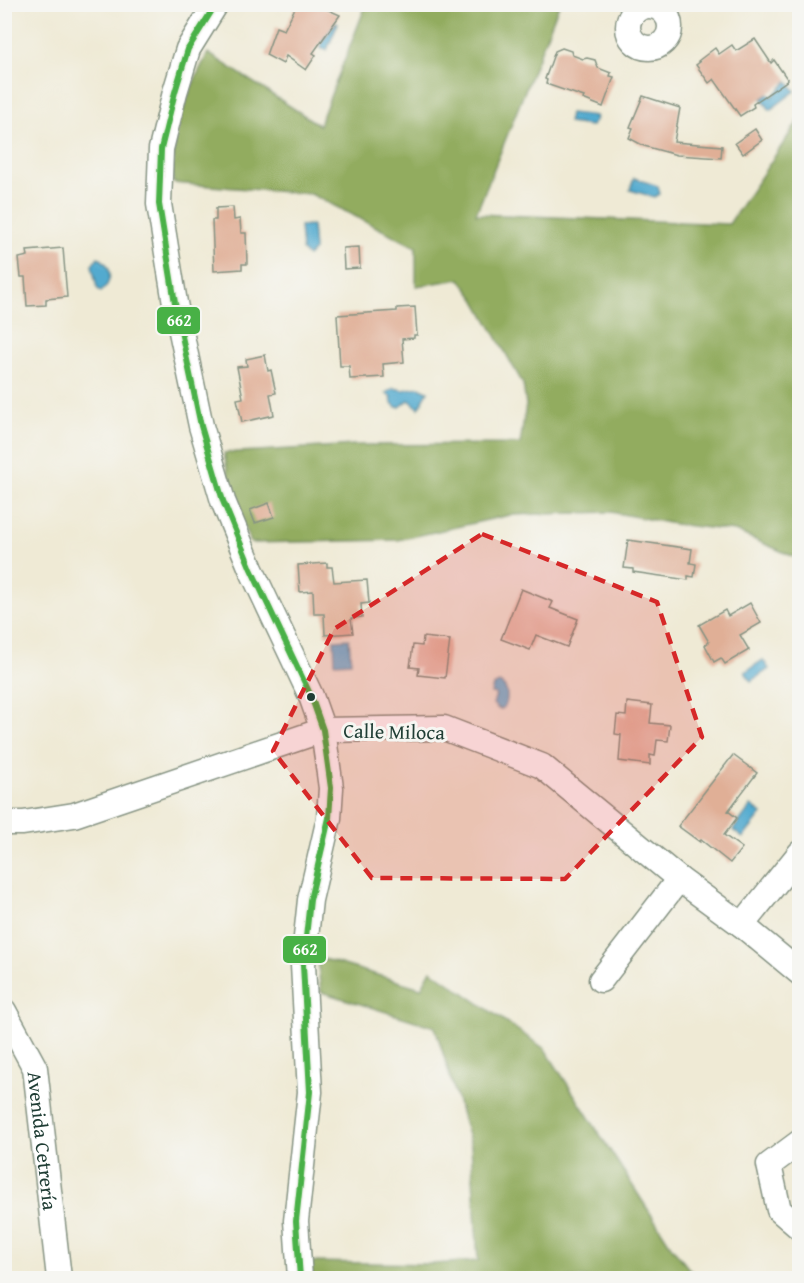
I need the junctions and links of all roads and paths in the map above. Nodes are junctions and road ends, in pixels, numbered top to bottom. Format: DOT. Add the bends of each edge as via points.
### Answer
graph roads {
  1 [pos="216,4"];
  2 [pos="323,730"];
  3 [pos="4,823"];
  4 [pos="800,853"];
  5 [pos="679,879"];
  6 [pos="742,925"];
  7 [pos="800,973"];
  8 [pos="601,980"];
  9 [pos="4,1011"];
  10 [pos="800,1142"];
  11 [pos="800,1228"];
  12 [pos="59,1278"];
  13 [pos="300,1278"];
  1 -- 2 [label="street" via="188,49 175,92 161,149 159,204 201,426 223,501"];
  2 -- 3 [label="street, Calle Miloca" via="74,815 23,824"];
  2 -- 5 [label="street, Calle Miloca" via="444,728 542,766"];
  2 -- 13 [label="street" via="331,788 329,818 310,900 303,965 310,1092 296,1221"];
  4 -- 6 [label="street"];
  5 -- 6 [label="street, Calle Miloca"];
  5 -- 8 [label="street"];
  6 -- 7 [label="street, Calle Miloca"];
  9 -- 12 [label="street, Avenida Cetrería" via="35,1068"];
  10 -- 11 [label="street" via="769,1165 779,1210"];
}
